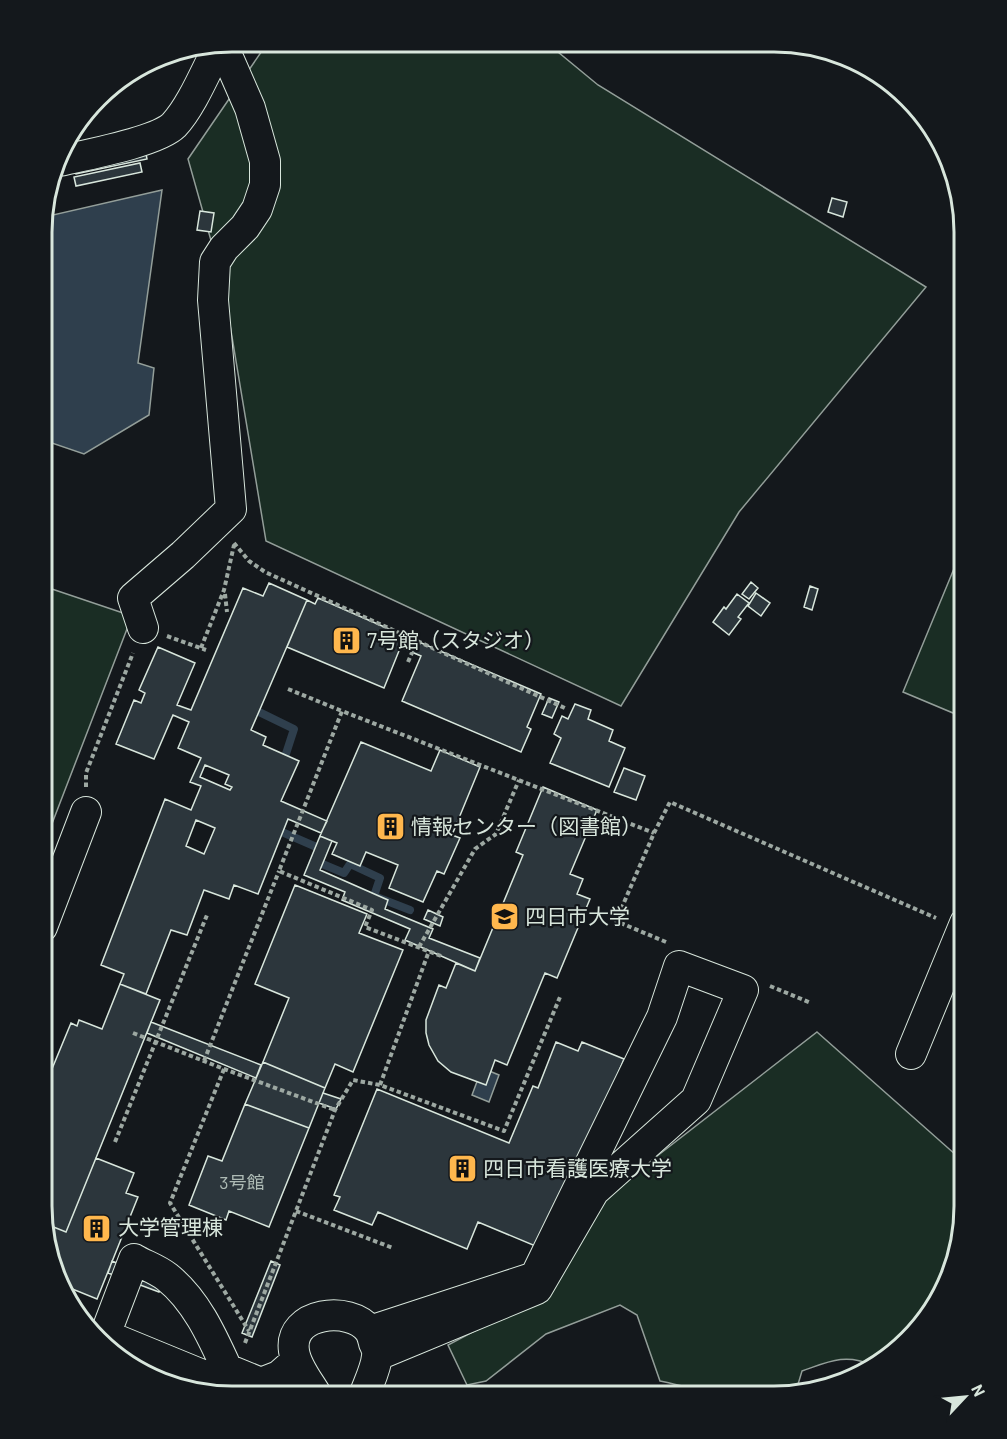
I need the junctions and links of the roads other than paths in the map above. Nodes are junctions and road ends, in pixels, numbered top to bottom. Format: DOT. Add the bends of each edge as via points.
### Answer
graph roads {
  1 [pos="216,53"];
  2 [pos="225,53"];
  3 [pos="69,159"];
  4 [pos="143,628"];
  5 [pos="86,812"];
  6 [pos="52,901"];
  7 [pos="954,922"];
  8 [pos="911,1054"];
  9 [pos="103,1332"];
  10 [pos="108,1336"];
  11 [pos="374,1343"];
  12 [pos="296,1361"];
  13 [pos="241,1386"];
  14 [pos="311,1386"];
  15 [pos="366,1386"];
  1 -- 3 [label="street" via="173,126 146,140"];
  2 -- 4 [label="street" via="250,108 265,161 265,185 257,209 215,262 213,300 231,509 133,598"];
  5 -- 6 [label="street"];
  7 -- 8 [label="street"];
  9 -- 12 [label="street" via="134,1259 166,1276 191,1302 227,1369 261,1383 279,1376"];
  10 -- 13 [label="street" via="217,1381"];
  11 -- 11 [label="street" via="535,1277 662,1017 679,966 743,990 696,1100 594,1191 537,1288"];
  11 -- 12 [label="street" via="362,1324 346,1317 314,1318 296,1335"];
  11 -- 15 [label="street"];
  12 -- 14 [label="street"];
}
